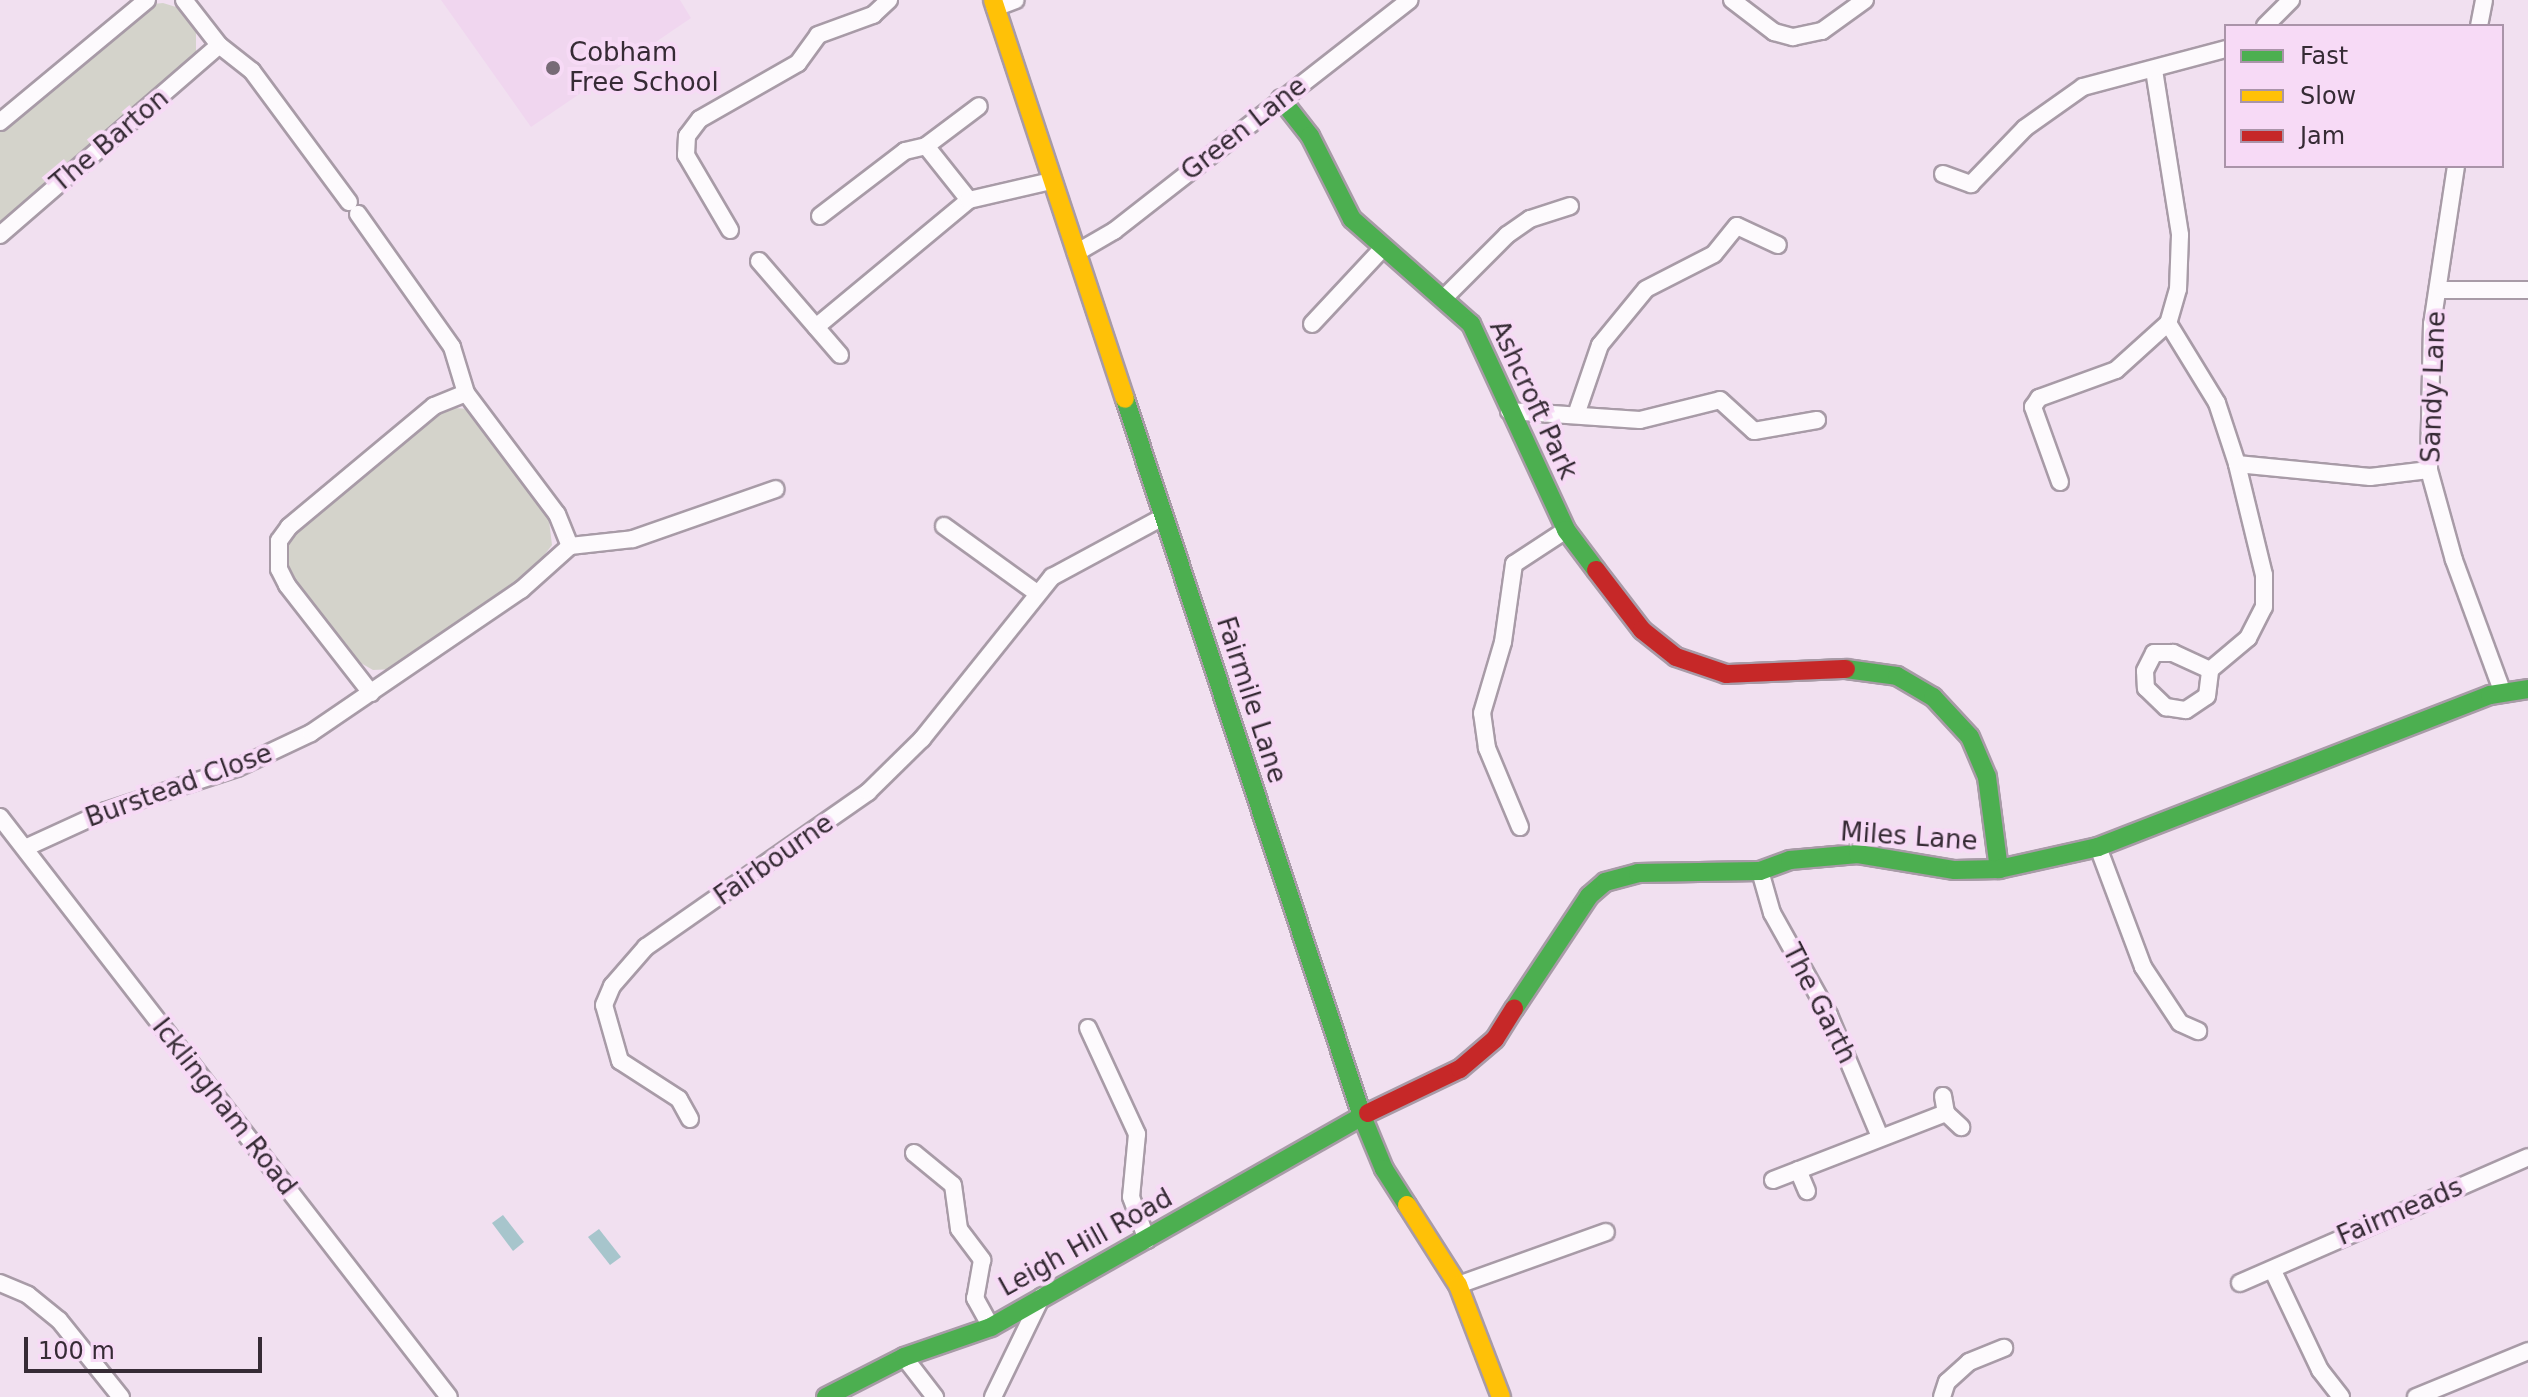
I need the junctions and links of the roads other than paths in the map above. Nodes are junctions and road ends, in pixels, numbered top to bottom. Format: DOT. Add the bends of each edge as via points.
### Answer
graph roads {
  1 [pos="147,0"];
  2 [pos="184,0"];
  3 [pos="889,0"];
  4 [pos="1016,0"];
  5 [pos="1732,0"];
  6 [pos="1865,0"];
  7 [pos="2291,0"];
  8 [pos="2484,0"];
  9 [pos="1408,1"];
  10 [pos="994,4"];
  11 [pos="2267,24"];
  12 [pos="2479,24"];
  13 [pos="219,45"];
  14 [pos="2224,50"];
  15 [pos="2154,70"];
  16 [pos="1281,99"];
  17 [pos="979,106"];
  18 [pos="0,122"];
  19 [pos="926,146"];
  20 [pos="2456,168"];
  21 [pos="1943,174"];
  22 [pos="1051,181"];
  23 [pos="969,200"];
  24 [pos="1570,206"];
  25 [pos="820,216"];
  26 [pos="730,230"];
  27 [pos="0,235"];
  28 [pos="1778,245"];
  29 [pos="1382,249"];
  30 [pos="1076,253"];
  31 [pos="759,261"];
  32 [pos="2438,290"];
  33 [pos="2528,290"];
  34 [pos="1444,298"];
  35 [pos="2168,323"];
  36 [pos="1312,324"];
  37 [pos="816,327"];
  38 [pos="840,355"];
  39 [pos="466,393"];
  40 [pos="1509,411"];
  41 [pos="1577,412"];
  42 [pos="1817,420"];
  43 [pos="2237,464"];
  44 [pos="2429,470"];
  45 [pos="2060,482"];
  46 [pos="776,489"];
  47 [pos="1163,517"];
  48 [pos="944,526"];
  49 [pos="1566,530"];
  50 [pos="570,546"];
  51 [pos="1037,593"];
  52 [pos="2210,670"];
  53 [pos="2528,689"];
  54 [pos="371,693"];
  55 [pos="2503,693"];
  56 [pos="0,817"];
  57 [pos="1520,827"];
  58 [pos="2098,847"];
  59 [pos="25,848"];
  60 [pos="1999,869"];
  61 [pos="1760,871"];
  62 [pos="1088,1028"];
  63 [pos="2198,1031"];
  64 [pos="1362,1116"];
  65 [pos="690,1119"];
  66 [pos="1961,1127"];
  67 [pos="1880,1137"];
  68 [pos="914,1153"];
  69 [pos="2528,1157"];
  70 [pos="1798,1170"];
  71 [pos="1773,1180"];
  72 [pos="1807,1191"];
  73 [pos="1606,1232"];
  74 [pos="1147,1240"];
  75 [pos="2273,1271"];
  76 [pos="0,1283"];
  77 [pos="2240,1283"];
  78 [pos="1458,1285"];
  79 [pos="1043,1295"];
  80 [pos="991,1327"];
  81 [pos="2004,1348"];
  82 [pos="2528,1351"];
  83 [pos="904,1357"];
  84 [pos="121,1397"];
  85 [pos="449,1397"];
  86 [pos="826,1397"];
  87 [pos="935,1397"];
  88 [pos="993,1397"];
  89 [pos="1501,1397"];
  90 [pos="1942,1397"];
  91 [pos="2341,1397"];
  92 [pos="2416,1397"];
  1 -- 18 [label="street"];
  2 -- 13 [label="street"];
  3 -- 26 [label="street" via="873,15 818,35 798,63 700,119 687,136 686,155"];
  4 -- 10 [label="street"];
  5 -- 6 [label="street" via="1774,32 1793,37 1822,31"];
  7 -- 11 [label="street"];
  8 -- 12 [label="street"];
  9 -- 16 [label="street, Green Lane"];
  10 -- 22 [label="street, Fairmile Lane"];
  13 -- 27 [label="street, The Barton"];
  13 -- 39 [label="street" via="252,71 452,347"];
  14 -- 15 [label="street"];
  15 -- 21 [label="street" via="2097,81 2059,100 1971,184"];
  15 -- 35 [label="street" via="2180,235 2178,289"];
  16 -- 29 [label="street, Ashcroft Park" via="1310,136 1352,219"];
  16 -- 30 [label="street, Green Lane" via="1114,231"];
  17 -- 19 [label="street"];
  19 -- 23 [label="street"];
  19 -- 25 [label="street" via="905,151"];
  20 -- 32 [label="street, Sandy Lane"];
  22 -- 23 [label="street"];
  22 -- 30 [label="street, Fairmile Lane"];
  23 -- 37 [label="street"];
  24 -- 34 [label="street" via="1530,219 1507,235"];
  28 -- 41 [label="street" via="1737,226 1714,254 1646,289 1600,345"];
  29 -- 34 [label="street, Ashcroft Park"];
  29 -- 36 [label="street"];
  30 -- 47 [label="street, Fairmile Lane"];
  31 -- 37 [label="street"];
  32 -- 33 [label="street"];
  32 -- 44 [label="street, Sandy Lane" via="2432,324"];
  34 -- 40 [label="street, Ashcroft Park" via="1471,324"];
  35 -- 43 [label="street" via="2217,403"];
  35 -- 45 [label="street" via="2116,370 2039,398 2033,407"];
  37 -- 38 [label="street"];
  39 -- 50 [label="street" via="557,514"];
  39 -- 54 [label="street" via="434,406 279,541 279,569 287,585"];
  40 -- 41 [label="street"];
  40 -- 49 [label="street, Ashcroft Park"];
  41 -- 42 [label="street" via="1640,420 1720,400 1754,431"];
  43 -- 44 [label="street" via="2370,477"];
  43 -- 52 [label="street" via="2264,575 2264,607 2248,638"];
  44 -- 55 [label="street, Sandy Lane" via="2454,560"];
  46 -- 50 [label="street" via="633,539"];
  47 -- 51 [label="street, Fairbourne" via="1106,543 1052,577"];
  47 -- 64 [label="street, Fairmile Lane"];
  48 -- 51 [label="street"];
  49 -- 57 [label="street" via="1514,564 1503,642 1482,713 1487,748"];
  49 -- 60 [label="street, Ashcroft Park" via="1642,630 1676,657 1726,674 1860,668 1897,676 1933,697 1970,737 1987,777"];
  50 -- 54 [label="street, Burstead Close" via="521,590"];
  51 -- 65 [label="street, Fairbourne" via="982,668 868,792 646,947 612,986 604,1005 620,1061 679,1099"];
  53 -- 55 [label="street, Miles Lane"];
  54 -- 59 [label="street, Burstead Close" via="311,733 237,768 106,811"];
  55 -- 58 [label="street, Miles Lane"];
  56 -- 59 [label="street, Icklingham Road"];
  58 -- 60 [label="street, Miles Lane"];
  58 -- 63 [label="street" via="2143,967 2180,1023"];
  59 -- 85 [label="street, Icklingham Road"];
  60 -- 61 [label="street, Miles Lane" via="1955,870 1858,854 1790,860"];
  61 -- 64 [label="street, Miles Lane" via="1638,873 1605,882 1589,896 1495,1039 1460,1069"];
  61 -- 67 [label="street, The Garth" via="1772,913 1829,1015"];
  62 -- 74 [label="street" via="1137,1134 1131,1197"];
  64 -- 74 [label="street, Leigh Hill Road"];
  64 -- 78 [label="street, Fairmile Lane" via="1384,1169"];
  66 -- 67 [label="street" via="1944,1105"];
  67 -- 70 [label="street"];
  68 -- 80 [label="street" via="953,1185 959,1229 982,1260 975,1298"];
  69 -- 75 [label="street, Fairmeads"];
  70 -- 71 [label="street"];
  70 -- 72 [label="street"];
  73 -- 78 [label="street"];
  74 -- 79 [label="street, Leigh Hill Road" via="1099,1270"];
  75 -- 77 [label="street, Fairmeads"];
  75 -- 91 [label="street" via="2320,1370"];
  76 -- 84 [label="street" via="28,1295 59,1320"];
  78 -- 89 [label="street, Fairmile Lane"];
  79 -- 80 [label="street, Leigh Hill Road"];
  79 -- 88 [label="street"];
  80 -- 83 [label="street, Leigh Hill Road"];
  81 -- 90 [label="street" via="1969,1362 1947,1382"];
  82 -- 92 [label="street"];
  83 -- 86 [label="street, Leigh Hill Road"];
  83 -- 87 [label="street"];
}
